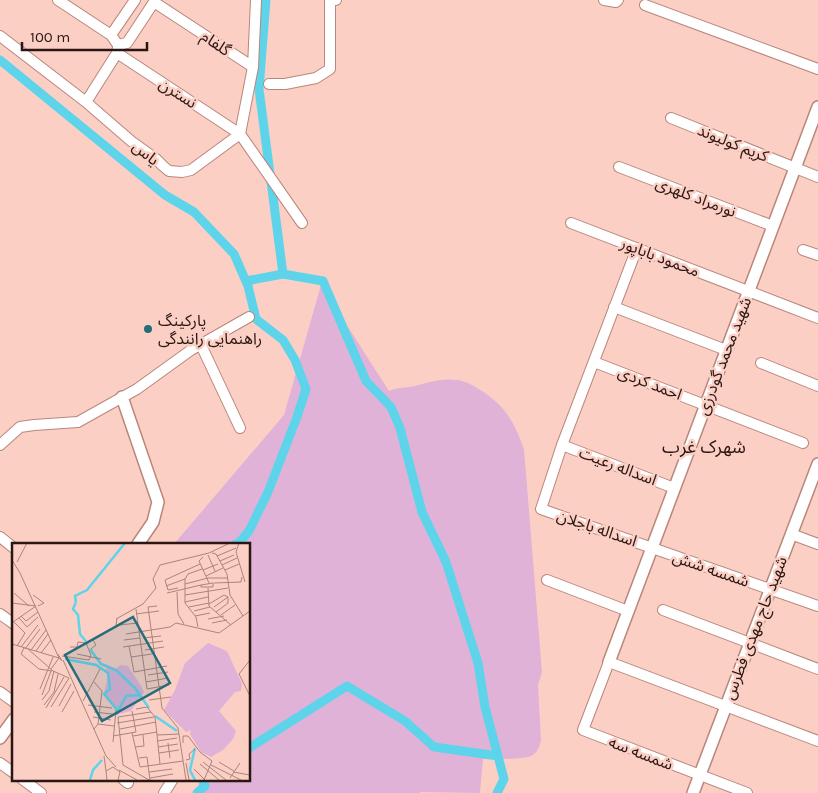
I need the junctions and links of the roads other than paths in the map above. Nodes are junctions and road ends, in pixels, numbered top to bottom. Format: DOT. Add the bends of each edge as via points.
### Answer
graph roads {
  1 [pos="58,0"];
  2 [pos="135,0"];
  3 [pos="256,0"];
  4 [pos="336,0"];
  5 [pos="604,0"];
  6 [pos="618,0"];
  7 [pos="154,1"];
  8 [pos="645,5"];
  9 [pos="112,35"];
  10 [pos="0,36"];
  11 [pos="117,49"];
  12 [pos="253,67"];
  13 [pos="818,69"];
  14 [pos="269,84"];
  15 [pos="86,102"];
  16 [pos="818,107"];
  17 [pos="671,118"];
  18 [pos="240,134"];
  19 [pos="618,167"];
  20 [pos="795,168"];
  21 [pos="818,177"];
  22 [pos="302,223"];
  23 [pos="571,223"];
  24 [pos="773,226"];
  25 [pos="637,248"];
  26 [pos="803,250"];
  27 [pos="818,255"];
  28 [pos="749,291"];
  29 [pos="614,308"];
  30 [pos="250,317"];
  31 [pos="818,318"];
  32 [pos="201,345"];
  33 [pos="726,350"];
  34 [pos="594,362"];
  35 [pos="760,363"];
  36 [pos="818,386"];
  37 [pos="122,397"];
  38 [pos="706,404"];
  39 [pos="240,428"];
  40 [pos="803,443"];
  41 [pos="0,445"];
  42 [pos="562,445"];
  43 [pos="818,464"];
  44 [pos="674,488"];
  45 [pos="792,534"];
  46 [pos="0,538"];
  47 [pos="139,543"];
  48 [pos="818,544"];
  49 [pos="12,547"];
  50 [pos="652,548"];
  51 [pos="547,580"];
  52 [pos="770,589"];
  53 [pos="818,606"];
  54 [pos="663,610"];
  55 [pos="628,611"];
  56 [pos="0,614"];
  57 [pos="12,623"];
  58 [pos="749,644"];
  59 [pos="608,662"];
  60 [pos="818,669"];
  61 [pos="0,692"];
  62 [pos="12,701"];
  63 [pos="726,706"];
  64 [pos="12,721"];
  65 [pos="0,738"];
  66 [pos="818,742"];
  67 [pos="0,763"];
  68 [pos="12,772"];
  69 [pos="700,775"];
  70 [pos="23,780"];
  71 [pos="172,780"];
  72 [pos="41,793"];
  73 [pos="164,793"];
  74 [pos="693,793"];
  75 [pos="747,793"];
  1 -- 9 [label="street"];
  2 -- 9 [label="street"];
  3 -- 12 [label="street"];
  4 -- 14 [label="street" via="330,0 330,69 316,78"];
  5 -- 6 [label="street"];
  7 -- 11 [label="street" via="127,43"];
  7 -- 12 [label="street, گلفام"];
  8 -- 13 [label="street"];
  9 -- 11 [label="street"];
  10 -- 15 [label="street, یاس"];
  11 -- 15 [label="street"];
  11 -- 18 [label="street, نسترن"];
  12 -- 18 [label="street"];
  15 -- 18 [label="street, یاس" via="169,170 191,170"];
  16 -- 20 [label="street, شهید محمد گودرزی"];
  17 -- 20 [label="street, کریم کولیوند"];
  18 -- 22 [label="street"];
  19 -- 24 [label="street, نورمراد کلهری"];
  20 -- 21 [label="street, کریم کولیوند"];
  20 -- 24 [label="street, شهید محمد گودرزی"];
  23 -- 25 [label="street, محمود باباپور"];
  24 -- 28 [label="street, شهید محمد گودرزی"];
  25 -- 28 [label="street, محمود باباپور"];
  25 -- 29 [label="street"];
  26 -- 27 [label="street"];
  28 -- 31 [label="street, محمود باباپور"];
  28 -- 33 [label="street, شهید محمد گودرزی"];
  29 -- 33 [label="street"];
  29 -- 34 [label="street"];
  30 -- 32 [label="street"];
  32 -- 37 [label="street"];
  32 -- 39 [label="street"];
  33 -- 38 [label="street, شهید محمد گودرزی"];
  34 -- 38 [label="street, احمد کردی"];
  34 -- 42 [label="street"];
  35 -- 36 [label="street"];
  37 -- 41 [label="street" via="78,422 20,427"];
  37 -- 47 [label="street" via="158,502 153,522"];
  38 -- 40 [label="street, احمد کردی"];
  38 -- 44 [label="street, شهید محمد گودرزی"];
  42 -- 44 [label="street, اسداله رعیت"];
  42 -- 50 [label="street, اسداله باجلان" via="541,509"];
  43 -- 45 [label="street, شهید حاج مهدی فطرس"];
  44 -- 50 [label="street, شهید محمد گودرزی"];
  45 -- 48 [label="street"];
  45 -- 52 [label="street, شهید حاج مهدی فطرس"];
  46 -- 49 [label="street"];
  50 -- 52 [label="street, شمسه شش"];
  50 -- 55 [label="street, شهید محمد گودرزی"];
  51 -- 55 [label="street"];
  52 -- 53 [label="street, شمسه شش"];
  52 -- 58 [label="street, شهید حاج مهدی فطرس"];
  54 -- 58 [label="street"];
  55 -- 59 [label="street, شهید محمد گودرزی"];
  56 -- 57 [label="street"];
  58 -- 60 [label="street"];
  58 -- 63 [label="street, شهید حاج مهدی فطرس"];
  59 -- 63 [label="street"];
  59 -- 69 [label="street, شمسه سه" via="583,730"];
  61 -- 62 [label="street"];
  63 -- 66 [label="street"];
  63 -- 69 [label="street, شهید حاج مهدی فطرس"];
  64 -- 65 [label="street"];
  67 -- 68 [label="street"];
  69 -- 74 [label="street, شهید حاج مهدی فطرس"];
  69 -- 75 [label="street, شمسه سه"];
  70 -- 72 [label="street"];
  71 -- 73 [label="street"];
}
